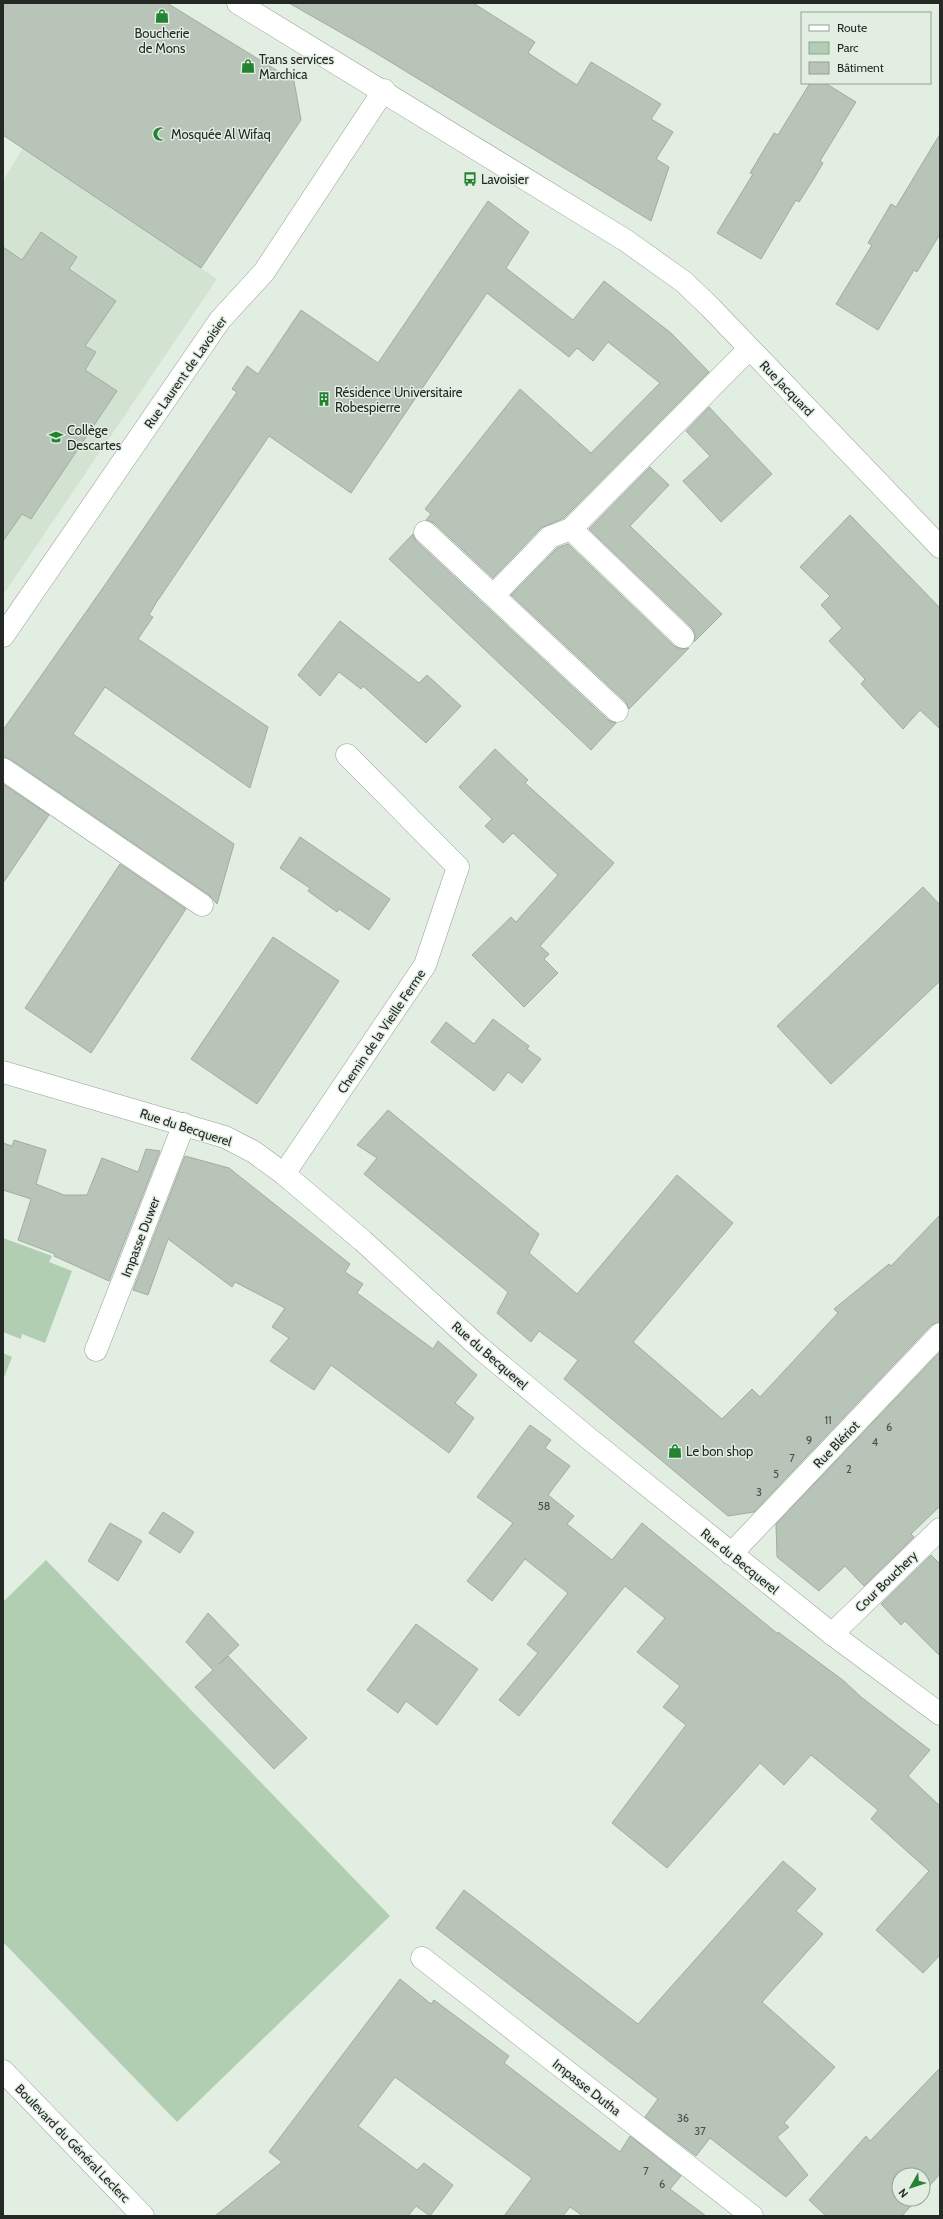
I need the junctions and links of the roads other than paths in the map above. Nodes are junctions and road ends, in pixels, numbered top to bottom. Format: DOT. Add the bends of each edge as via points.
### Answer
graph roads {
  1 [pos="246,5"];
  2 [pos="384,90"];
  3 [pos="750,349"];
  4 [pos="571,529"];
  5 [pos="426,532"];
  6 [pos="940,547"];
  7 [pos="494,595"];
  8 [pos="3,636"];
  9 [pos="682,637"];
  10 [pos="617,711"];
  11 [pos="347,755"];
  12 [pos="3,769"];
  13 [pos="202,905"];
  14 [pos="3,1072"];
  15 [pos="184,1124"];
  16 [pos="284,1174"];
  17 [pos="940,1334"];
  18 [pos="96,1350"];
  19 [pos="940,1528"];
  20 [pos="731,1554"];
  21 [pos="832,1634"];
  22 [pos="940,1714"];
  23 [pos="422,1958"];
  24 [pos="3,2071"];
  25 [pos="143,2216"];
  26 [pos="752,2216"];
  1 -- 2 [label="street, Rue Jacquard"];
  2 -- 3 [label="street, Rue Jacquard" via="625,240 684,282"];
  2 -- 8 [label="street, Rue Laurent de Lavoisier" via="264,272 220,320"];
  3 -- 4 [label="street"];
  3 -- 6 [label="street, Rue Jacquard"];
  4 -- 7 [label="street" via="550,537"];
  4 -- 9 [label="street"];
  5 -- 7 [label="street"];
  7 -- 10 [label="street"];
  11 -- 16 [label="street, Chemin de la Vieille Ferme" via="458,867 426,965"];
  12 -- 13 [label="street"];
  14 -- 15 [label="street, Rue du Becquerel"];
  15 -- 16 [label="street, Rue du Becquerel" via="225,1137 254,1152"];
  15 -- 18 [label="street, Impasse Duwer"];
  16 -- 20 [label="street, Rue du Becquerel" via="509,1372"];
  17 -- 20 [label="street, Rue Blériot"];
  19 -- 21 [label="street, Cour Bouchery"];
  20 -- 21 [label="street, Rue du Becquerel"];
  21 -- 22 [label="street, Rue du Becquerel"];
  23 -- 26 [label="street, Impasse Dutha"];
  24 -- 25 [label="street, Boulevard du Général Leclerc"];
}
